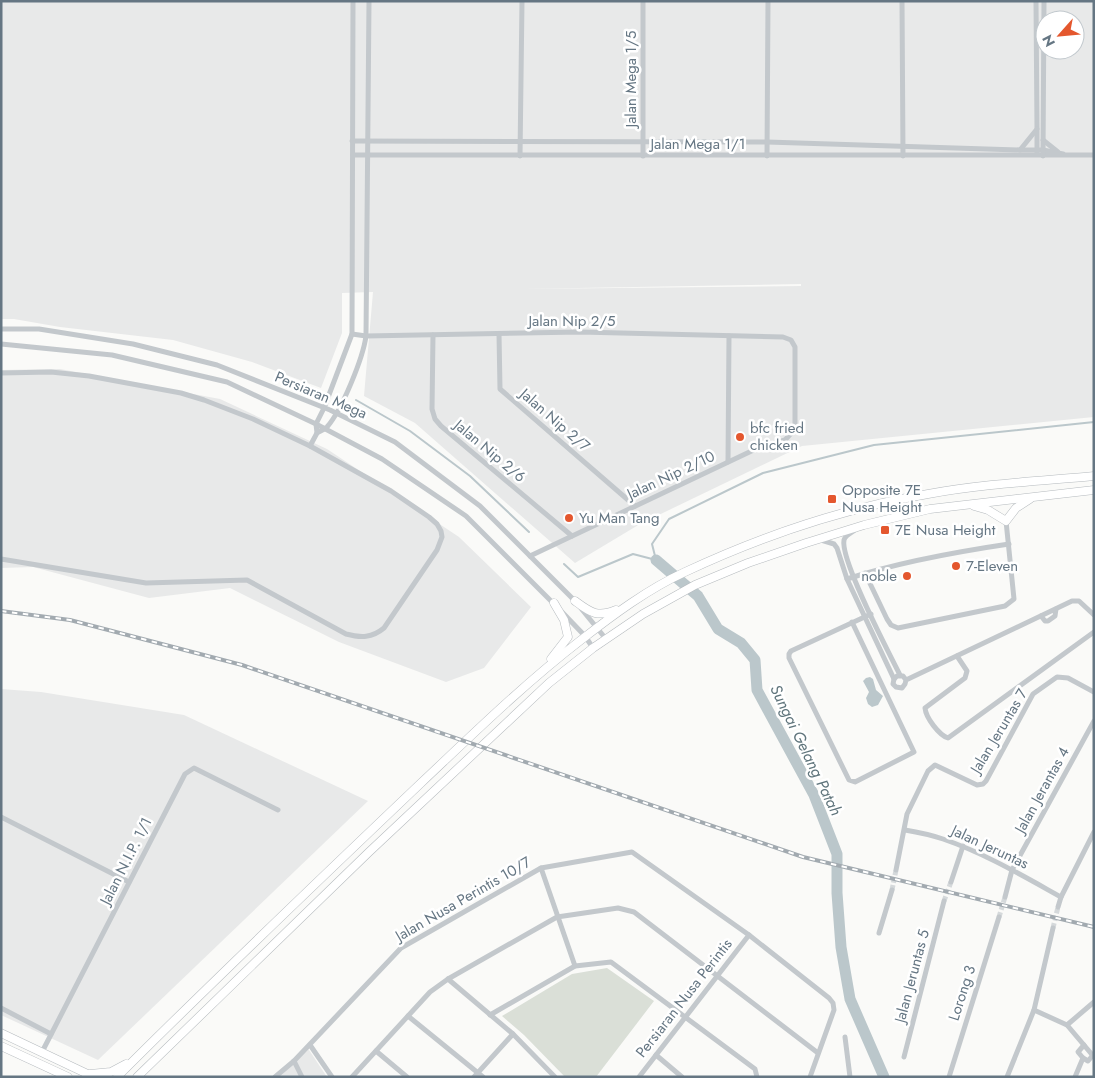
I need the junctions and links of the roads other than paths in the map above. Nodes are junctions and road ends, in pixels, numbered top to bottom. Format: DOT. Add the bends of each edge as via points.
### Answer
graph roads {
  1 [pos="353,1"];
  2 [pos="369,1"];
  3 [pos="522,1"];
  4 [pos="644,1"];
  5 [pos="768,1"];
  6 [pos="902,1"];
  7 [pos="1036,1"];
  8 [pos="1044,1"];
  9 [pos="1037,129"];
  10 [pos="1043,140"];
  11 [pos="352,141"];
  12 [pos="367,141"];
  13 [pos="520,142"];
  14 [pos="643,142"];
  15 [pos="767,142"];
  16 [pos="902,146"];
  17 [pos="1020,150"];
  18 [pos="1058,152"];
  19 [pos="1040,153"];
  20 [pos="352,155"];
  21 [pos="1094,155"];
  22 [pos="367,156"];
  23 [pos="520,156"];
  24 [pos="642,156"];
  25 [pos="767,156"];
  26 [pos="903,156"];
  27 [pos="1066,156"];
  28 [pos="1,329"];
  29 [pos="352,334"];
  30 [pos="499,334"];
  31 [pos="432,335"];
  32 [pos="366,336"];
  33 [pos="729,336"];
  34 [pos="1,344"];
  35 [pos="1,373"];
  36 [pos="324,408"];
  37 [pos="337,414"];
  38 [pos="316,424"];
  39 [pos="325,428"];
  40 [pos="795,429"];
  41 [pos="317,433"];
  42 [pos="310,446"];
  43 [pos="728,462"];
  44 [pos="1094,476"];
  45 [pos="1094,490"];
  46 [pos="1033,497"];
  47 [pos="969,504"];
  48 [pos="635,506"];
  49 [pos="1006,521"];
  50 [pos="864,525"];
  51 [pos="572,536"];
  52 [pos="818,540"];
  53 [pos="1009,544"];
  54 [pos="530,556"];
  55 [pos="1,559"];
  56 [pos="865,573"];
  57 [pos="853,577"];
  58 [pos="847,579"];
  59 [pos="634,600"];
  60 [pos="575,601"];
  61 [pos="554,603"];
  62 [pos="871,614"];
  63 [pos="1094,615"];
  64 [pos="864,617"];
  65 [pos="852,622"];
  66 [pos="597,627"];
  67 [pos="1094,632"];
  68 [pos="585,636"];
  69 [pos="606,639"];
  70 [pos="594,648"];
  71 [pos="957,656"];
  72 [pos="540,672"];
  73 [pos="900,675"];
  74 [pos="894,679"];
  75 [pos="906,680"];
  76 [pos="1094,692"];
  77 [pos="1094,721"];
  78 [pos="278,810"];
  79 [pos="1,817"];
  80 [pos="905,830"];
  81 [pos="1094,832"];
  82 [pos="963,846"];
  83 [pos="541,868"];
  84 [pos="896,870"];
  85 [pos="1012,870"];
  86 [pos="129,882"];
  87 [pos="951,882"];
  88 [pos="892,890"];
  89 [pos="1061,896"];
  90 [pos="1005,897"];
  91 [pos="944,901"];
  92 [pos="1058,907"];
  93 [pos="557,917"];
  94 [pos="999,917"];
  95 [pos="1053,928"];
  96 [pos="879,933"];
  97 [pos="749,935"];
  98 [pos="574,966"];
  99 [pos="717,977"];
  100 [pos="448,979"];
  101 [pos="1094,1002"];
  102 [pos="1,1008"];
  103 [pos="1034,1010"];
  104 [pos="490,1015"];
  105 [pos="408,1016"];
  106 [pos="685,1018"];
  107 [pos="1067,1025"];
  108 [pos="1,1033"];
  109 [pos="51,1034"];
  110 [pos="513,1034"];
  111 [pos="845,1037"];
  112 [pos="310,1045"];
  113 [pos="1084,1045"];
  114 [pos="1,1046"];
  115 [pos="376,1051"];
  116 [pos="42,1052"];
  117 [pos="818,1053"];
  118 [pos="656,1056"];
  119 [pos="1093,1056"];
  120 [pos="904,1057"];
  121 [pos="1083,1058"];
  122 [pos="135,1060"];
  123 [pos="294,1061"];
  124 [pos="478,1072"];
  125 [pos="145,1073"];
  126 [pos="91,1075"];
  127 [pos="68,1077"];
  128 [pos="118,1077"];
  129 [pos="137,1077"];
  130 [pos="275,1077"];
  131 [pos="302,1077"];
  132 [pos="332,1077"];
  133 [pos="352,1077"];
  134 [pos="407,1077"];
  135 [pos="474,1077"];
  136 [pos="483,1077"];
  137 [pos="555,1077"];
  138 [pos="639,1077"];
  139 [pos="682,1077"];
  140 [pos="757,1077"];
  141 [pos="810,1077"];
  142 [pos="850,1077"];
  143 [pos="948,1077"];
  144 [pos="1008,1077"];
  145 [pos="1075,1077"];
  1 -- 11 [label="street"];
  2 -- 12 [label="street"];
  3 -- 13 [label="street"];
  4 -- 14 [label="street, Jalan Mega 1/5"];
  5 -- 15 [label="street"];
  6 -- 16 [label="street"];
  7 -- 9 [label="street"];
  8 -- 10 [label="street"];
  9 -- 17 [label="street"];
  9 -- 19 [label="street"];
  10 -- 18 [label="street"];
  10 -- 19 [label="street"];
  11 -- 12 [label="street"];
  11 -- 20 [label="street"];
  12 -- 13 [label="street"];
  12 -- 22 [label="street"];
  13 -- 14 [label="street"];
  13 -- 23 [label="street"];
  14 -- 15 [label="street"];
  14 -- 24 [label="street, Jalan Mega 1/5"];
  15 -- 16 [label="street"];
  15 -- 25 [label="street"];
  16 -- 17 [label="street"];
  16 -- 26 [label="street"];
  17 -- 19 [label="street"];
  18 -- 19 [label="street"];
  18 -- 27 [label="street"];
  19 -- 26 [label="street, Jalan Mega 1/1"];
  19 -- 27 [label="street"];
  20 -- 22 [label="street, Jalan Mega 1/1"];
  20 -- 29 [label="street"];
  21 -- 27 [label="street"];
  22 -- 23 [label="street, Jalan Mega 1/1"];
  22 -- 32 [label="street"];
  23 -- 24 [label="street, Jalan Mega 1/1"];
  24 -- 25 [label="street, Jalan Mega 1/1"];
  25 -- 26 [label="street, Jalan Mega 1/1"];
  28 -- 36 [label="street, Persiaran Mega" via="46,330 133,344 217,365"];
  29 -- 32 [label="street, Jalan Nip 2/5"];
  29 -- 36 [label="street"];
  30 -- 31 [label="street, Jalan Nip 2/5"];
  30 -- 33 [label="street, Jalan Nip 2/5" via="580,332"];
  30 -- 48 [label="street, Jalan Nip 2/7" via="500,390"];
  31 -- 32 [label="street, Jalan Nip 2/5"];
  31 -- 51 [label="street, Jalan Nip 2/6" via="432,409 435,419"];
  32 -- 37 [label="street" via="364,351"];
  33 -- 40 [label="street, Jalan Nip 2/5" via="783,337 796,347"];
  33 -- 43 [label="street"];
  34 -- 38 [label="street, Persiaran Mega" via="112,355 227,382"];
  35 -- 42 [label="street" via="51,372 89,376 181,393 253,418"];
  36 -- 37 [label="street, Persiaran Mega"];
  36 -- 38 [label="street"];
  37 -- 39 [label="street"];
  37 -- 54 [label="street, Persiaran Mega" via="395,442 480,506"];
  38 -- 39 [label="street, Persiaran Mega"];
  38 -- 41 [label="street"];
  39 -- 41 [label="street"];
  39 -- 61 [label="street, Persiaran Mega" via="382,458 466,516"];
  40 -- 43 [label="street, Jalan Nip 2/10" via="785,440"];
  41 -- 42 [label="street"];
  42 -- 55 [label="street" via="391,491 429,517 437,524 442,537 437,550 384,628 368,637 346,634 247,580 146,583"];
  43 -- 48 [label="street, Jalan Nip 2/10"];
  44 -- 59 [label="main road" via="994,485 858,508 752,544 683,573"];
  45 -- 46 [label="main road"];
  46 -- 47 [label="main road"];
  46 -- 49 [label="main road" via="1016,508"];
  47 -- 49 [label="main road"];
  47 -- 50 [label="main road"];
  48 -- 51 [label="street, Jalan Nip 2/10"];
  49 -- 53 [label="street"];
  50 -- 52 [label="main road"];
  50 -- 57 [label="street" via="844,540"];
  51 -- 54 [label="street, Jalan Nip 2/10"];
  52 -- 58 [label="street" via="827,540 837,548"];
  52 -- 69 [label="main road" via="748,564 685,591"];
  53 -- 56 [label="street" via="961,551"];
  53 -- 56 [label="street" via="1014,599 1010,604 898,628 887,619"];
  54 -- 60 [label="street, Persiaran Mega"];
  56 -- 57 [label="street"];
  57 -- 58 [label="street"];
  57 -- 62 [label="street"];
  58 -- 64 [label="street"];
  59 -- 60 [label="main road" via="604,615"];
  59 -- 66 [label="main road"];
  60 -- 66 [label="street, Persiaran Mega"];
  61 -- 68 [label="street, Persiaran Mega"];
  61 -- 72 [label="main road" via="564,620 568,637"];
  62 -- 64 [label="street"];
  62 -- 73 [label="street"];
  63 -- 71 [label="street" via="1076,601 1056,609 1055,616 1048,622 1041,616"];
  64 -- 65 [label="street"];
  64 -- 74 [label="street"];
  65 -- 65 [label="street" via="792,651 789,658 848,780 855,782 914,752"];
  66 -- 68 [label="main road"];
  66 -- 69 [label="street, Persiaran Mega"];
  67 -- 71 [label="street" via="948,738 942,735 925,708 965,678 967,672"];
  68 -- 70 [label="street, Persiaran Mega"];
  68 -- 72 [label="main road"];
  69 -- 70 [label="main road"];
  70 -- 125 [label="main road" via="549,683 484,743 274,943"];
  71 -- 75 [label="street"];
  72 -- 122 [label="main road" via="319,880"];
  73 -- 74 [label="street"];
  73 -- 75 [label="street"];
  74 -- 75 [label="street" via="893,684 898,688 904,686"];
  76 -- 80 [label="street, Jalan Jeruntas 7" via="1068,678 1057,677 1039,689 1033,694 983,784 977,785 934,765 907,814"];
  77 -- 85 [label="street, Jalan Jerantas 4"];
  78 -- 86 [label="street, Jalan N.I.P. 1/1" via="194,768 185,774"];
  79 -- 86 [label="street"];
  80 -- 82 [label="street, Jalan Jeruntas"];
  80 -- 84 [label="street"];
  81 -- 89 [label="street"];
  82 -- 85 [label="street, Jalan Jeruntas"];
  82 -- 87 [label="street"];
  83 -- 93 [label="street"];
  83 -- 97 [label="street, Jalan Nusa Perintis 10/7" via="632,852"];
  83 -- 112 [label="street, Jalan Nusa Perintis 10/7" via="401,948"];
  85 -- 89 [label="street, Jalan Jeruntas"];
  85 -- 90 [label="street"];
  86 -- 109 [label="street, Jalan N.I.P. 1/1"];
  88 -- 96 [label="street"];
  89 -- 92 [label="street"];
  91 -- 120 [label="street, Jalan Jeruntas 5"];
  93 -- 98 [label="street"];
  93 -- 99 [label="street" via="618,908 634,912"];
  93 -- 100 [label="street"];
  94 -- 143 [label="street, Lorong 3"];
  95 -- 103 [label="street"];
  97 -- 99 [label="street, Persiaran Nusa Perintis"];
  97 -- 117 [label="street, Jalan Nusa Perintis 10/7" via="833,1003 834,1010"];
  98 -- 104 [label="street"];
  98 -- 106 [label="street" via="611,962"];
  99 -- 106 [label="street, Persiaran Nusa Perintis"];
  99 -- 117 [label="street"];
  100 -- 104 [label="street"];
  100 -- 105 [label="street" via="430,992"];
  101 -- 107 [label="street"];
  102 -- 109 [label="street"];
  103 -- 107 [label="street"];
  103 -- 144 [label="street"];
  104 -- 110 [label="street"];
  105 -- 115 [label="street"];
  105 -- 124 [label="street"];
  106 -- 118 [label="street, Persiaran Nusa Perintis"];
  106 -- 140 [label="street" via="755,1069"];
  107 -- 113 [label="street"];
  108 -- 116 [label="main road"];
  109 -- 116 [label="street, Jalan N.I.P. 1/1"];
  110 -- 124 [label="street"];
  110 -- 137 [label="street"];
  111 -- 142 [label="street"];
  112 -- 123 [label="street, Jalan Nusa Perintis 10/7"];
  112 -- 132 [label="street"];
  113 -- 119 [label="street"];
  113 -- 121 [label="street" via="1078,1052"];
  114 -- 127 [label="main road"];
  115 -- 133 [label="street"];
  115 -- 134 [label="street"];
  116 -- 126 [label="main road"];
  117 -- 141 [label="street"];
  118 -- 138 [label="street, Persiaran Nusa Perintis"];
  118 -- 139 [label="street"];
  119 -- 121 [label="street" via="1088,1061"];
  121 -- 145 [label="street"];
  122 -- 126 [label="main road" via="111,1072"];
  122 -- 128 [label="main road"];
  123 -- 130 [label="street, Jalan Nusa Perintis 10/7"];
  123 -- 131 [label="street"];
  124 -- 135 [label="street"];
  124 -- 136 [label="street"];
  125 -- 129 [label="main road"];
}
